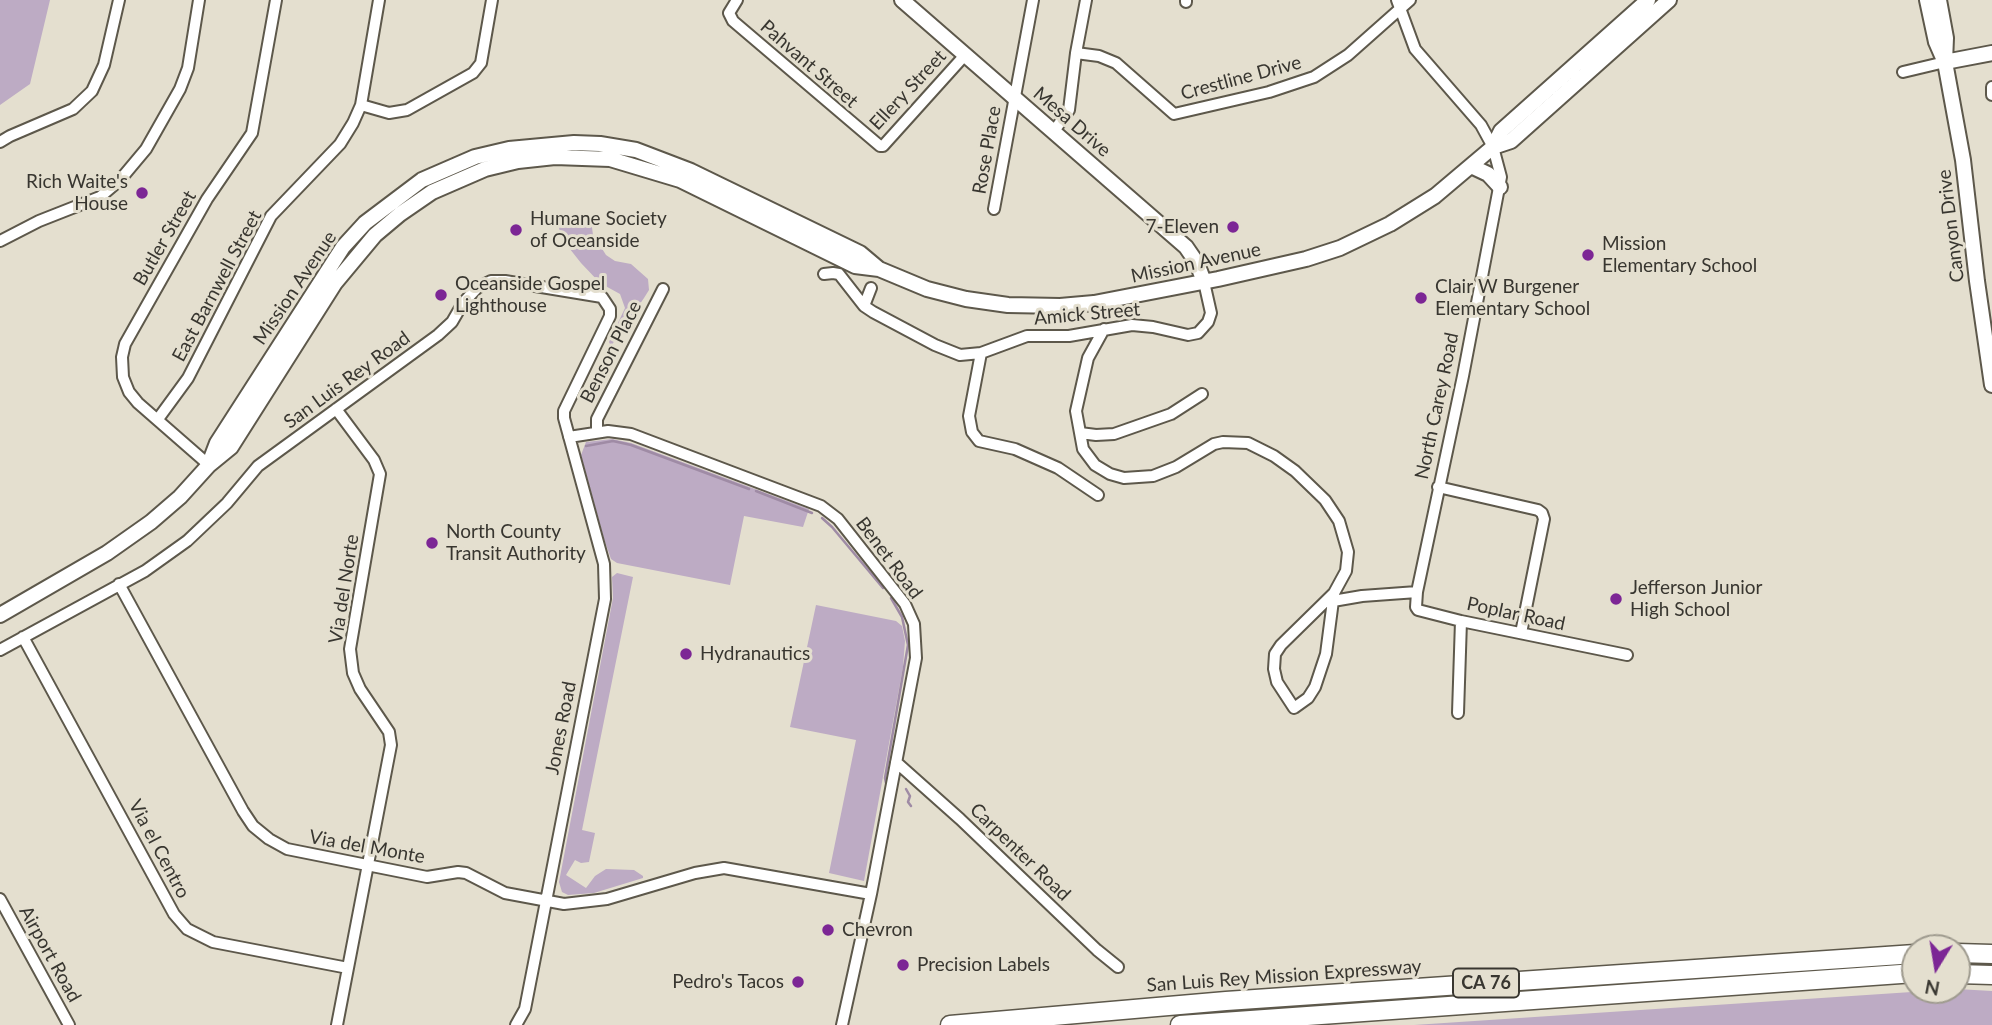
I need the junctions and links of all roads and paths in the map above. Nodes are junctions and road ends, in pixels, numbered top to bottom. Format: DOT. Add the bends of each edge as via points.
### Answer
graph roads {
  1 [pos="119,0"];
  2 [pos="200,0"];
  3 [pos="276,0"];
  4 [pos="379,0"];
  5 [pos="492,0"];
  6 [pos="1034,0"];
  7 [pos="1086,0"];
  8 [pos="1410,0"];
  9 [pos="1648,0"];
  10 [pos="1669,0"];
  11 [pos="1927,0"];
  12 [pos="1939,0"];
  13 [pos="910,3"];
  14 [pos="734,4"];
  15 [pos="1399,4"];
  16 [pos="1076,53"];
  17 [pos="1992,53"];
  18 [pos="965,55"];
  19 [pos="1945,62"];
  20 [pos="1903,72"];
  21 [pos="1015,98"];
  22 [pos="361,105"];
  23 [pos="1054,131"];
  24 [pos="0,142"];
  25 [pos="874,143"];
  26 [pos="1493,147"];
  27 [pos="1471,166"];
  28 [pos="1500,187"];
  29 [pos="994,209"];
  30 [pos="0,241"];
  31 [pos="824,274"];
  32 [pos="1204,282"];
  33 [pos="872,288"];
  34 [pos="663,289"];
  35 [pos="864,306"];
  36 [pos="1104,329"];
  37 [pos="981,353"];
  38 [pos="1990,357"];
  39 [pos="1991,380"];
  40 [pos="1202,394"];
  41 [pos="336,409"];
  42 [pos="158,419"];
  43 [pos="597,432"];
  44 [pos="1080,433"];
  45 [pos="569,437"];
  46 [pos="209,465"];
  47 [pos="1438,487"];
  48 [pos="1098,495"];
  49 [pos="119,584"];
  50 [pos="1416,592"];
  51 [pos="1334,597"];
  52 [pos="0,615"];
  53 [pos="1461,621"];
  54 [pos="1521,633"];
  55 [pos="23,637"];
  56 [pos="0,650"];
  57 [pos="1627,655"];
  58 [pos="1458,713"];
  59 [pos="896,762"];
  60 [pos="368,865"];
  61 [pos="871,894"];
  62 [pos="0,899"];
  63 [pos="545,901"];
  64 [pos="1971,953"];
  65 [pos="1992,954"];
  66 [pos="1901,955"];
  67 [pos="1118,967"];
  68 [pos="348,968"];
  69 [pos="1901,974"];
  70 [pos="1971,974"];
  71 [pos="1992,975"];
  72 [pos="69,1025"];
  73 [pos="337,1025"];
  74 [pos="516,1025"];
  75 [pos="842,1025"];
  76 [pos="950,1025"];
  77 [pos="1180,1025"];
  1 -- 24 [label="street" via="104,65 92,92 73,108"];
  2 -- 30 [label="street" via="188,68 146,149 100,197"];
  3 -- 42 [label="street, Butler Street" via="252,133 207,199 125,344 122,377 129,392"];
  4 -- 22 [label="street, East Barnwell Street"];
  5 -- 22 [label="street" via="481,63 466,79 407,110 389,113"];
  6 -- 21 [label="street, Rose Place"];
  7 -- 16 [label="street"];
  8 -- 15 [label="street, Crestline Drive"];
  9 -- 26 [label="main road, Mission Avenue" via="1502,130"];
  10 -- 26 [label="main road, Mission Avenue" via="1511,141"];
  11 -- 19 [label="main road, Canyon Drive"];
  12 -- 19 [label="main road, Canyon Drive"];
  13 -- 18 [label="main road, Mesa Drive"];
  14 -- 25 [label="street, Pahvant Street" via="729,13 733,21"];
  15 -- 16 [label="street, Crestline Drive" via="1348,55 1314,76 1269,92 1174,114 1116,63"];
  15 -- 26 [label="street, North Carey Road" via="1415,49 1481,125"];
  16 -- 23 [label="street" via="1069,110"];
  17 -- 19 [label="main road"];
  18 -- 21 [label="main road, Mesa Drive"];
  18 -- 25 [label="street, Ellery Street" via="883,146"];
  19 -- 20 [label="street"];
  19 -- 38 [label="main road, Canyon Drive"];
  21 -- 23 [label="main road, Mesa Drive"];
  21 -- 29 [label="street, Rose Place"];
  22 -- 42 [label="street, East Barnwell Street" via="340,144 271,216 188,378"];
  23 -- 32 [label="main road, Mesa Drive" via="1186,247"];
  26 -- 27 [label="main road, Mission Avenue"];
  26 -- 28 [label="street, North Carey Road" via="1501,170"];
  27 -- 28 [label="main road"];
  27 -- 32 [label="main road, Mission Avenue" via="1419,206 1357,240 1306,259"];
  28 -- 47 [label="street, North Carey Road"];
  31 -- 35 [label="street, Amick Street" via="839,274"];
  32 -- 36 [label="street, Amick Street" via="1211,313 1199,333 1132,325"];
  32 -- 46 [label="main road, Mission Avenue" via="1094,303 987,303 910,283 879,269 855,266 680,180 622,162 555,157 519,161 485,169 432,192 375,235 335,283 231,447"];
  33 -- 35 [label="street"];
  34 -- 43 [label="street, Benson Place" via="597,419"];
  35 -- 37 [label="street, Amick Street" via="935,345 960,355"];
  36 -- 37 [label="street, Amick Street" via="1069,336 1027,336"];
  36 -- 44 [label="street" via="1088,358 1077,397"];
  37 -- 48 [label="street" via="969,416 979,441 1016,449 1058,468"];
  38 -- 39 [label="main road, Canyon Drive"];
  40 -- 44 [label="street" via="1171,414 1114,434"];
  41 -- 45 [label="street, San Luis Rey Road" via="438,335 477,288 505,281 596,295 610,309 564,411"];
  41 -- 49 [label="street, San Luis Rey Road" via="258,466 187,541"];
  41 -- 60 [label="street, Via del Norte" via="380,474 350,649 356,681 389,732"];
  42 -- 46 [label="street, Butler Street"];
  43 -- 45 [label="street, Benet Road"];
  43 -- 59 [label="street, Benet Road" via="631,434 821,506 838,519 905,604 914,624 916,658"];
  44 -- 51 [label="street" via="1083,449 1095,465 1124,478 1153,476 1223,442 1248,443 1274,456 1325,500 1339,522 1348,552 1346,571"];
  45 -- 63 [label="street, Jones Road" via="604,564 605,599"];
  46 -- 52 [label="main road, Mission Avenue" via="137,533"];
  47 -- 50 [label="street, North Carey Road"];
  47 -- 54 [label="street" via="1542,513"];
  49 -- 55 [label="street, San Luis Rey Road"];
  49 -- 60 [label="street, Via del Monte" via="253,826 287,849"];
  50 -- 51 [label="street"];
  50 -- 53 [label="street, Poplar Road" via="1418,610"];
  51 -- 51 [label="street" via="1275,654 1278,682 1294,708 1315,687 1326,654"];
  53 -- 54 [label="street, Poplar Road"];
  53 -- 58 [label="street"];
  54 -- 57 [label="street, Poplar Road"];
  55 -- 56 [label="street, San Luis Rey Road"];
  55 -- 68 [label="street, Via el Centro" via="174,914 187,929 213,942"];
  59 -- 61 [label="street, Benet Road"];
  59 -- 67 [label="street, Carpenter Road"];
  60 -- 63 [label="street, Via del Monte" via="426,877 466,873 505,893"];
  60 -- 68 [label="street, Via del Norte"];
  61 -- 63 [label="street, Via del Monte" via="724,868 607,899 565,904"];
  61 -- 75 [label="street, Benet Road"];
  62 -- 72 [label="street, Airport Road"];
  63 -- 74 [label="street, Jones Road" via="525,1009"];
  64 -- 65 [label="highway"];
  66 -- 76 [label="highway, San Luis Rey Mission Expressway / CA 76" via="1213,1002"];
  68 -- 73 [label="street, Via del Norte"];
  69 -- 77 [label="highway, CA 76"];
  70 -- 71 [label="highway"];
}
